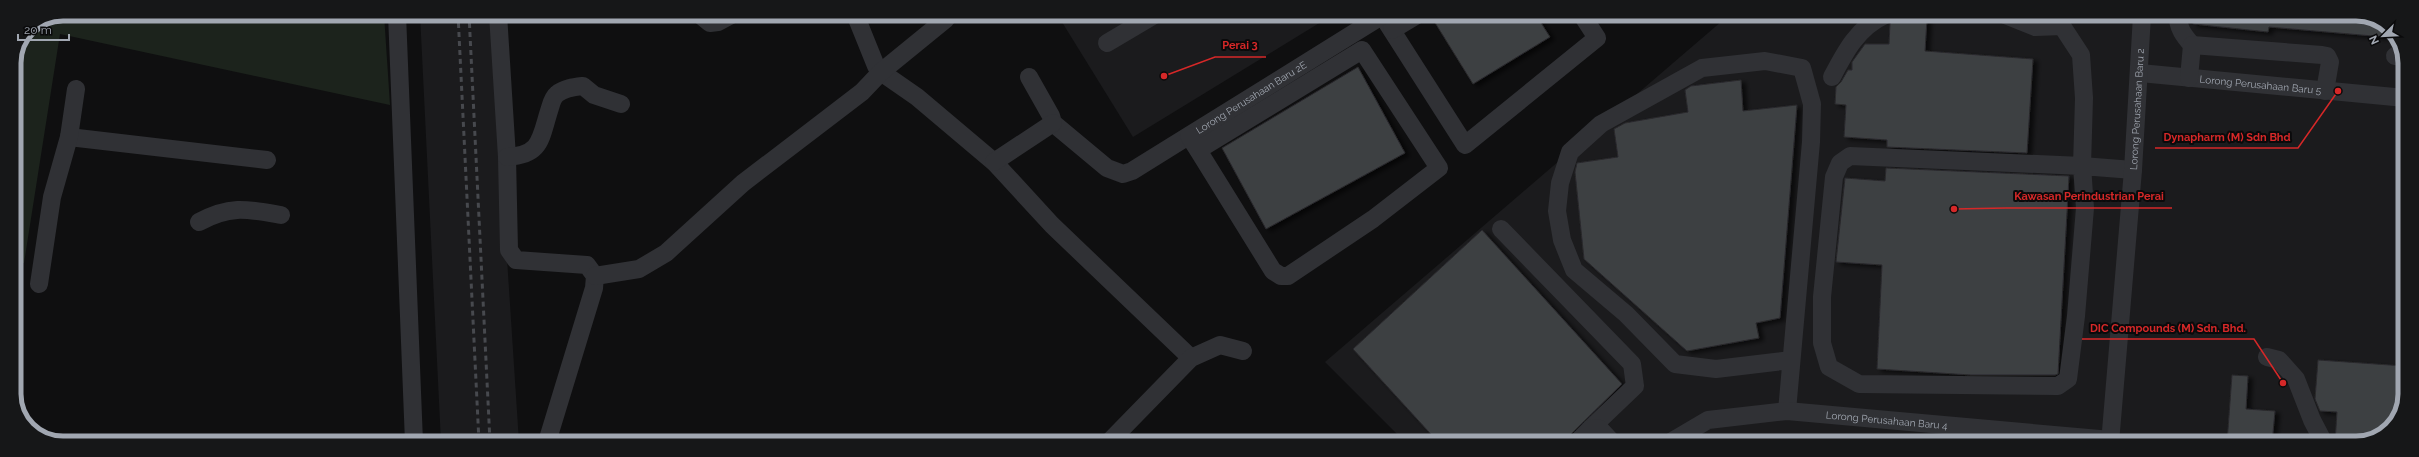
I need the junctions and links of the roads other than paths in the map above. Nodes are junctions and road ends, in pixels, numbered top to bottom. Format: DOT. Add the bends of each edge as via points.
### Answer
graph roads {
  1 [pos="397,21"];
  2 [pos="498,21"];
  3 [pos="708,21"];
  4 [pos="720,21"];
  5 [pos="858,21"];
  6 [pos="944,21"];
  7 [pos="1144,21"];
  8 [pos="1373,21"];
  9 [pos="1386,21"];
  10 [pos="1406,21"];
  11 [pos="1586,21"];
  12 [pos="1872,21"];
  13 [pos="2020,21"];
  14 [pos="2142,21"];
  15 [pos="2178,21"];
  16 [pos="1392,30"];
  17 [pos="1107,42"];
  18 [pos="2192,45"];
  19 [pos="881,72"];
  20 [pos="2140,74"];
  21 [pos="1029,77"];
  22 [pos="1832,77"];
  23 [pos="2189,78"];
  24 [pos="76,89"];
  25 [pos="2326,91"];
  26 [pos="2398,97"];
  27 [pos="621,104"];
  28 [pos="1053,123"];
  29 [pos="69,137"];
  30 [pos="1194,143"];
  31 [pos="506,157"];
  32 [pos="267,160"];
  33 [pos="994,162"];
  34 [pos="2082,166"];
  35 [pos="2133,170"];
  36 [pos="281,215"];
  37 [pos="199,222"];
  38 [pos="1501,228"];
  39 [pos="595,276"];
  40 [pos="39,284"];
  41 [pos="1243,351"];
  42 [pos="2267,357"];
  43 [pos="1191,358"];
  44 [pos="1791,360"];
  45 [pos="1787,411"];
  46 [pos="1591,428"];
  47 [pos="414,436"];
  48 [pos="550,436"];
  49 [pos="1114,436"];
  50 [pos="1583,436"];
  51 [pos="1606,436"];
  52 [pos="1681,436"];
  53 [pos="2057,436"];
  54 [pos="2111,436"];
  55 [pos="2320,436"];
  1 -- 47 [label="street"];
  2 -- 31 [label="street"];
  3 -- 4 [label="street"];
  5 -- 19 [label="street" via="876,66"];
  6 -- 19 [label="street"];
  7 -- 17 [label="street"];
  8 -- 30 [label="street, Lorong Perusahaan Baru 2E"];
  9 -- 16 [label="street"];
  10 -- 16 [label="street"];
  11 -- 16 [label="street" via="1597,38 1465,146"];
  12 -- 22 [label="street" via="1848,46"];
  13 -- 34 [label="street" via="2035,27 2062,26 2081,55 2084,98"];
  14 -- 20 [label="street, Lorong Perusahaan Baru 2"];
  15 -- 18 [label="street" via="2183,35"];
  18 -- 23 [label="street"];
  18 -- 25 [label="street" via="2328,56 2330,62"];
  19 -- 33 [label="street" via="917,97"];
  19 -- 39 [label="street" via="862,92 743,183 666,253 639,268"];
  20 -- 23 [label="street, Lorong Perusahaan Baru 5"];
  20 -- 35 [label="street, Lorong Perusahaan Baru 2"];
  21 -- 28 [label="street"];
  23 -- 25 [label="street, Lorong Perusahaan Baru 5"];
  24 -- 29 [label="street"];
  25 -- 26 [label="street, Lorong Perusahaan Baru 5"];
  27 -- 31 [label="street" via="594,95 583,86 565,89 553,100 535,150 529,154"];
  28 -- 30 [label="street, Lorong Perusahaan Baru 2E" via="1117,174 1132,171"];
  28 -- 33 [label="street"];
  29 -- 32 [label="street"];
  29 -- 40 [label="street" via="52,197"];
  30 -- 30 [label="street" via="1362,50 1439,168 1373,220 1288,276 1281,276 1273,271"];
  31 -- 39 [label="street" via="509,250 512,256 516,260 587,265"];
  33 -- 43 [label="street" via="1052,226"];
  34 -- 34 [label="street" via="1850,156 1840,163 1834,177 1822,297 1822,343 1829,367 1859,384 2058,386 2068,379 2085,208"];
  34 -- 35 [label="street"];
  35 -- 54 [label="street, Lorong Perusahaan Baru 2"];
  36 -- 37 [label="street" via="230,209"];
  38 -- 46 [label="street" via="1632,364 1635,386"];
  39 -- 48 [label="street" via="594,288"];
  41 -- 43 [label="street" via="1220,345"];
  42 -- 55 [label="street" via="2279,360 2296,379"];
  43 -- 49 [label="street"];
  44 -- 44 [label="street" via="1812,112 1802,68 1765,61 1702,68 1601,124 1570,152 1560,183 1557,211 1562,240 1574,270 1626,314 1675,364 1716,369"];
  44 -- 45 [label="street"];
  45 -- 52 [label="street, Lorong Perusahaan Baru 4" via="1708,420"];
  45 -- 53 [label="street, Lorong Perusahaan Baru 4"];
  46 -- 50 [label="street"];
  46 -- 51 [label="street" via="1600,429"];
}
